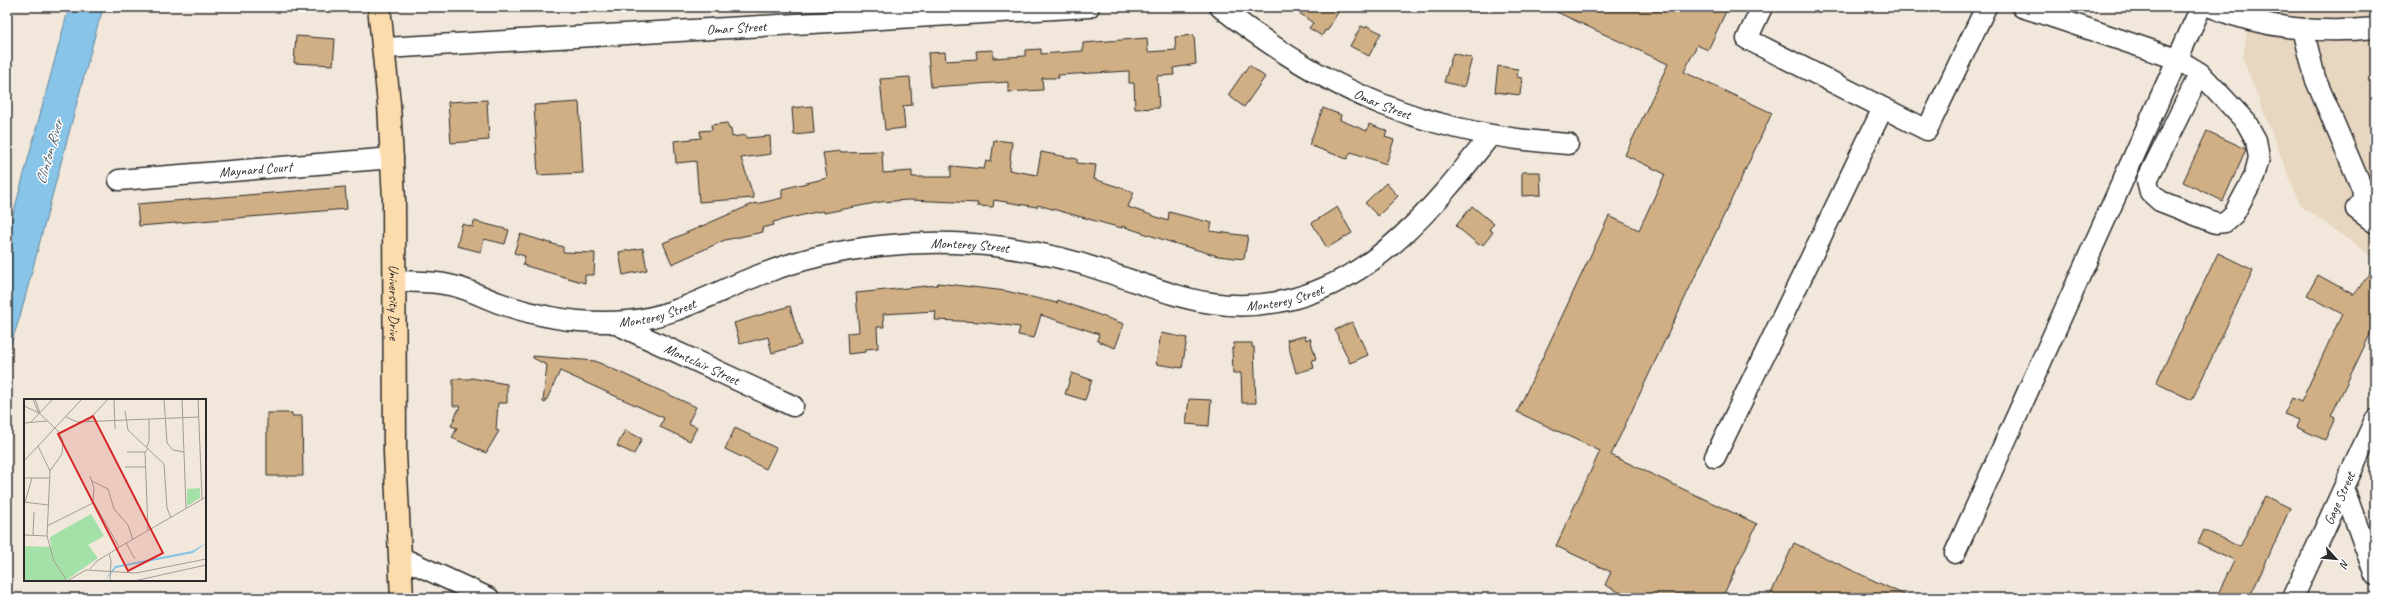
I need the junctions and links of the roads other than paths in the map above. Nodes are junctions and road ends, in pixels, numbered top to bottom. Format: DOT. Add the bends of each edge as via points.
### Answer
graph roads {
  1 [pos="379,7"];
  2 [pos="1089,7"];
  3 [pos="1220,7"];
  4 [pos="1762,7"];
  5 [pos="1986,7"];
  6 [pos="2022,7"];
  7 [pos="2201,7"];
  8 [pos="2211,7"];
  9 [pos="2055,12"];
  10 [pos="2267,15"];
  11 [pos="2303,28"];
  12 [pos="2375,28"];
  13 [pos="384,48"];
  14 [pos="2178,59"];
  15 [pos="2200,73"];
  16 [pos="1883,108"];
  17 [pos="1490,136"];
  18 [pos="1568,144"];
  19 [pos="393,158"];
  20 [pos="119,180"];
  21 [pos="2375,223"];
  22 [pos="396,281"];
  23 [pos="612,322"];
  24 [pos="793,406"];
  25 [pos="2375,420"];
  26 [pos="1715,457"];
  27 [pos="2344,489"];
  28 [pos="1955,553"];
  29 [pos="400,557"];
  30 [pos="2375,575"];
  31 [pos="402,598"];
  32 [pos="489,598"];
  33 [pos="2293,598"];
  1 -- 13 [label="main road, University Drive"];
  2 -- 13 [label="street, Omar Street"];
  3 -- 17 [label="street, Omar Street" via="1286,56 1341,87 1408,114"];
  4 -- 16 [label="street" via="1747,39"];
  5 -- 16 [label="street" via="1927,130"];
  6 -- 9 [label="street"];
  7 -- 14 [label="street"];
  8 -- 10 [label="street"];
  9 -- 14 [label="street"];
  10 -- 11 [label="street"];
  11 -- 12 [label="street"];
  11 -- 21 [label="street" via="2316,78 2363,191 2362,202 2356,209"];
  13 -- 19 [label="main road, University Drive"];
  14 -- 15 [label="street"];
  14 -- 28 [label="street"];
  15 -- 15 [label="street" via="2246,122 2256,140 2259,158 2254,177 2234,214 2225,222 2216,223 2160,201 2150,192 2147,180"];
  16 -- 26 [label="street"];
  17 -- 18 [label="street, Omar Street"];
  17 -- 23 [label="street, Monterey Street" via="1423,217 1391,247 1333,284 1282,301 1240,306 1208,304 1181,298 1092,267 1050,256 986,245 940,243 868,248 807,260 760,274 660,315"];
  19 -- 20 [label="street, Maynard Court"];
  19 -- 22 [label="main road, University Drive"];
  22 -- 23 [label="street, Monterey Street" via="452,285 510,307 556,319"];
  22 -- 29 [label="main road, University Drive" via="394,453"];
  23 -- 24 [label="street, Montclair Street"];
  25 -- 27 [label="street, Gage Street"];
  27 -- 30 [label="street"];
  27 -- 33 [label="street, Gage Street"];
  29 -- 31 [label="main road, University Drive"];
  29 -- 32 [label="street"];
}
